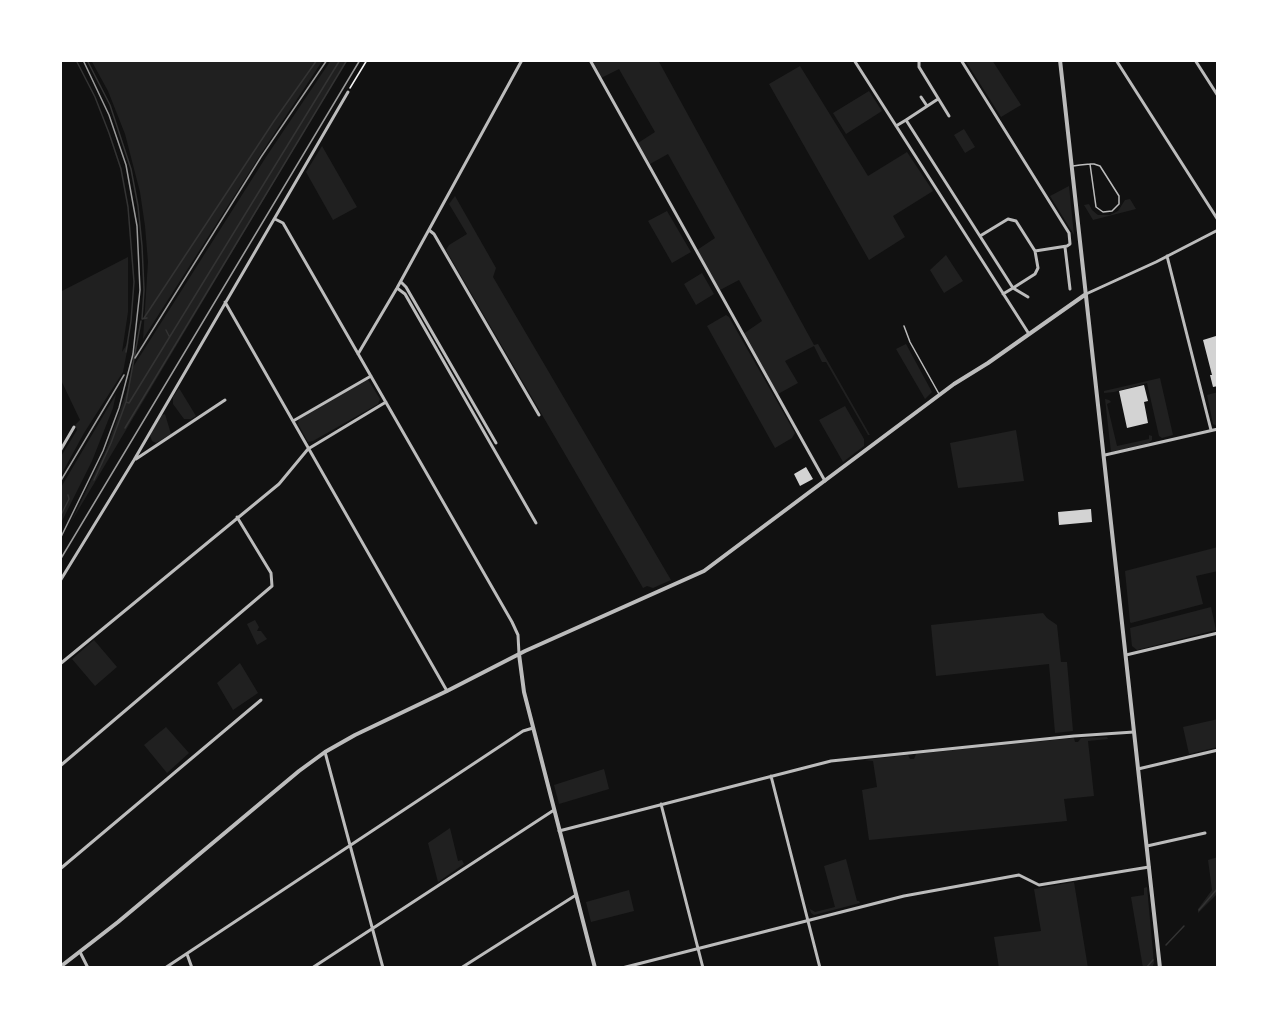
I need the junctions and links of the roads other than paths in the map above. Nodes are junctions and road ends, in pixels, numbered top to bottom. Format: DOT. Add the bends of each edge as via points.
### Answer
graph roads {
  1 [pos="522,60"];
  2 [pos="590,60"];
  3 [pos="854,60"];
  4 [pos="919,60"];
  5 [pos="961,60"];
  6 [pos="1060,60"];
  7 [pos="1116,60"];
  8 [pos="1195,60"];
  9 [pos="348,92"];
  10 [pos="1218,96"];
  11 [pos="921,97"];
  12 [pos="938,99"];
  13 [pos="927,106"];
  14 [pos="949,116"];
  15 [pos="906,120"];
  16 [pos="896,126"];
  17 [pos="1090,164"];
  18 [pos="1072,166"];
  19 [pos="275,219"];
  20 [pos="1218,220"];
  21 [pos="429,230"];
  22 [pos="1218,230"];
  23 [pos="980,236"];
  24 [pos="1065,247"];
  25 [pos="1035,250"];
  26 [pos="1167,256"];
  27 [pos="401,282"];
  28 [pos="397,288"];
  29 [pos="1013,288"];
  30 [pos="1070,289"];
  31 [pos="1004,294"];
  32 [pos="1086,294"];
  33 [pos="1028,297"];
  34 [pos="225,302"];
  35 [pos="904,326"];
  36 [pos="1029,334"];
  37 [pos="358,354"];
  38 [pos="371,376"];
  39 [pos="940,394"];
  40 [pos="225,400"];
  41 [pos="386,402"];
  42 [pos="539,415"];
  43 [pos="293,421"];
  44 [pos="74,427"];
  45 [pos="1218,429"];
  46 [pos="1211,430"];
  47 [pos="496,443"];
  48 [pos="309,448"];
  49 [pos="60,451"];
  50 [pos="1105,455"];
  51 [pos="134,460"];
  52 [pos="825,481"];
  53 [pos="237,517"];
  54 [pos="537,523"];
  55 [pos="60,581"];
  56 [pos="1218,633"];
  57 [pos="519,654"];
  58 [pos="1126,655"];
  59 [pos="60,664"];
  60 [pos="447,691"];
  61 [pos="261,700"];
  62 [pos="533,728"];
  63 [pos="1134,732"];
  64 [pos="1218,750"];
  65 [pos="326,752"];
  66 [pos="60,766"];
  67 [pos="1138,769"];
  68 [pos="771,777"];
  69 [pos="661,804"];
  70 [pos="554,810"];
  71 [pos="560,831"];
  72 [pos="1205,833"];
  73 [pos="351,846"];
  74 [pos="1147,846"];
  75 [pos="1149,867"];
  76 [pos="60,869"];
  77 [pos="576,894"];
  78 [pos="808,919"];
  79 [pos="372,928"];
  80 [pos="698,948"];
  81 [pos="80,952"];
  82 [pos="187,954"];
  83 [pos="60,966"];
  84 [pos="88,968"];
  85 [pos="165,968"];
  86 [pos="192,968"];
  87 [pos="312,968"];
  88 [pos="383,968"];
  89 [pos="461,968"];
  90 [pos="595,968"];
  91 [pos="622,968"];
  92 [pos="703,968"];
  93 [pos="820,968"];
  94 [pos="1160,968"];
  1 -- 21 [label="street"];
  2 -- 52 [label="street"];
  3 -- 16 [label="street"];
  4 -- 12 [label="street" via="919,67"];
  5 -- 24 [label="street" via="1066,226 1070,244"];
  6 -- 18 [label="street"];
  7 -- 20 [label="street"];
  8 -- 10 [label="street"];
  9 -- 19 [label="street"];
  11 -- 13 [label="street"];
  12 -- 13 [label="street"];
  12 -- 14 [label="street"];
  13 -- 15 [label="street"];
  15 -- 16 [label="street"];
  15 -- 23 [label="street"];
  16 -- 31 [label="street"];
  17 -- 17 [label="lane" via="1100,166 1118,194 1119,204 1112,211 1103,212 1095,207"];
  17 -- 18 [label="lane"];
  18 -- 32 [label="street"];
  19 -- 34 [label="street"];
  19 -- 37 [label="street" via="283,223"];
  21 -- 27 [label="street"];
  21 -- 42 [label="street"];
  22 -- 26 [label="street"];
  23 -- 25 [label="street" via="1012,219"];
  23 -- 29 [label="street"];
  24 -- 25 [label="street"];
  24 -- 30 [label="street"];
  25 -- 29 [label="street" via="1037,272"];
  26 -- 32 [label="street"];
  26 -- 46 [label="street"];
  27 -- 28 [label="street"];
  27 -- 47 [label="street"];
  28 -- 37 [label="street"];
  28 -- 54 [label="street" via="405,294"];
  29 -- 31 [label="street"];
  29 -- 33 [label="street"];
  31 -- 36 [label="street"];
  32 -- 36 [label="street"];
  32 -- 50 [label="street"];
  34 -- 43 [label="street"];
  34 -- 51 [label="street"];
  35 -- 39 [label="lane"];
  36 -- 39 [label="street"];
  37 -- 38 [label="street"];
  38 -- 41 [label="street"];
  38 -- 43 [label="street"];
  39 -- 52 [label="street"];
  40 -- 51 [label="street"];
  41 -- 48 [label="street"];
  41 -- 57 [label="street" via="512,622 518,635"];
  43 -- 48 [label="street"];
  44 -- 49 [label="street"];
  45 -- 46 [label="street"];
  46 -- 50 [label="street"];
  48 -- 53 [label="street" via="279,484"];
  48 -- 60 [label="street"];
  50 -- 58 [label="street"];
  51 -- 55 [label="street"];
  52 -- 57 [label="street" via="696,576"];
  53 -- 59 [label="street"];
  53 -- 66 [label="street" via="271,573 272,586"];
  56 -- 58 [label="street"];
  57 -- 60 [label="street"];
  57 -- 62 [label="street"];
  58 -- 63 [label="street"];
  60 -- 65 [label="street"];
  61 -- 76 [label="street"];
  62 -- 70 [label="street"];
  62 -- 73 [label="street"];
  63 -- 67 [label="street"];
  63 -- 68 [label="street" via="831,761"];
  64 -- 67 [label="street"];
  65 -- 73 [label="street"];
  65 -- 81 [label="street"];
  67 -- 74 [label="street"];
  68 -- 69 [label="street"];
  68 -- 78 [label="street"];
  69 -- 71 [label="street"];
  69 -- 80 [label="street"];
  70 -- 71 [label="street"];
  70 -- 79 [label="street"];
  71 -- 77 [label="street"];
  72 -- 74 [label="street"];
  73 -- 79 [label="street"];
  73 -- 82 [label="street"];
  74 -- 75 [label="street"];
  75 -- 78 [label="street" via="1040,885 1019,875"];
  75 -- 94 [label="street"];
  77 -- 89 [label="street"];
  77 -- 90 [label="street"];
  78 -- 80 [label="street"];
  78 -- 93 [label="street"];
  79 -- 87 [label="street"];
  79 -- 88 [label="street"];
  80 -- 91 [label="street"];
  80 -- 92 [label="street"];
  81 -- 83 [label="street"];
  81 -- 84 [label="street"];
  82 -- 85 [label="street"];
  82 -- 86 [label="street"];
}
